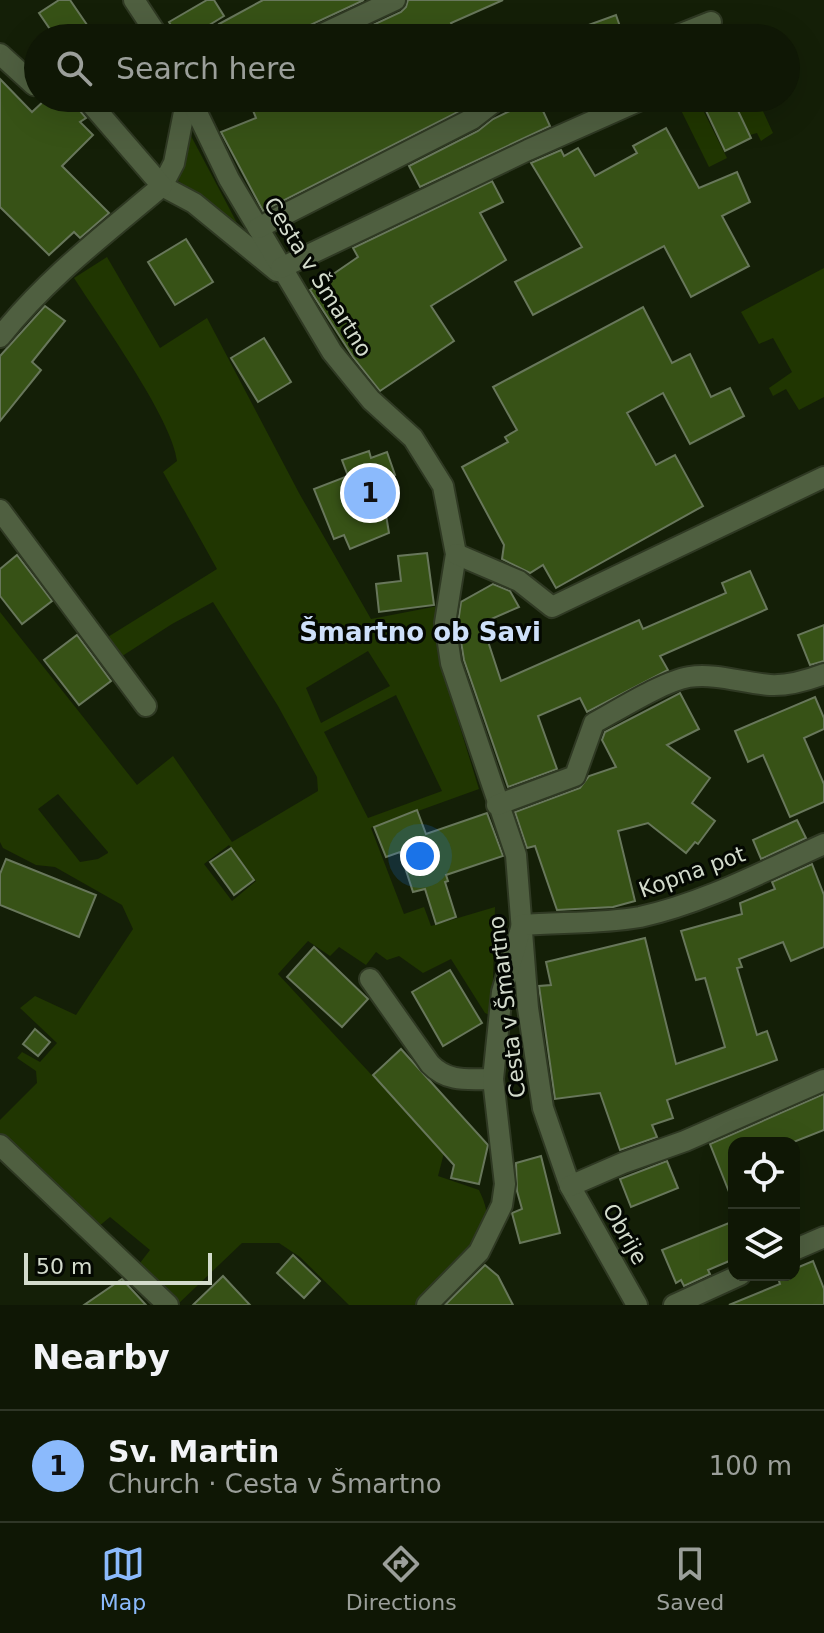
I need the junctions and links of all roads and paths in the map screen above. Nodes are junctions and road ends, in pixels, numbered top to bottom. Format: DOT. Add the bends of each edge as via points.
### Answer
graph roads {
  1 [pos="134,0"];
  2 [pos="395,0"];
  3 [pos="711,22"];
  4 [pos="150,24"];
  5 [pos="344,24"];
  6 [pos="706,24"];
  7 [pos="0,54"];
  8 [pos="24,76"];
  9 [pos="98,112"];
  10 [pos="184,112"];
  11 [pos="199,112"];
  12 [pos="481,112"];
  13 [pos="614,112"];
  14 [pos="162,186"];
  15 [pos="258,228"];
  16 [pos="285,275"];
  17 [pos="4,324"];
  18 [pos="824,477"];
  19 [pos="0,510"];
  20 [pos="456,554"];
  21 [pos="824,674"];
  22 [pos="146,706"];
  23 [pos="497,805"];
  24 [pos="824,844"];
  25 [pos="522,925"];
  26 [pos="370,979"];
  27 [pos="493,1079"];
  28 [pos="824,1080"];
  29 [pos="0,1145"];
  30 [pos="570,1186"];
  31 [pos="824,1237"];
  32 [pos="800,1247"];
  33 [pos="728,1280"];
  34 [pos="168,1305"];
  35 [pos="427,1305"];
  36 [pos="637,1305"];
  37 [pos="674,1305"];
  1 -- 4 [label="street"];
  2 -- 5 [label="street"];
  3 -- 6 [label="street"];
  7 -- 8 [label="street"];
  9 -- 14 [label="street"];
  10 -- 14 [label="street" via="174,163"];
  11 -- 15 [label="street, Cesta v Šmartno"];
  12 -- 15 [label="street"];
  13 -- 16 [label="street"];
  14 -- 16 [label="street" via="194,203"];
  14 -- 17 [label="street"];
  15 -- 16 [label="street, Cesta v Šmartno"];
  16 -- 20 [label="street, Cesta v Šmartno" via="332,352 421,450 443,486"];
  18 -- 20 [label="street" via="552,607 519,581"];
  19 -- 22 [label="street"];
  20 -- 23 [label="street, Cesta v Šmartno" via="445,623 451,663"];
  21 -- 23 [label="street" via="772,685 688,677 594,723 575,776"];
  23 -- 25 [label="street, Cesta v Šmartno" via="516,855"];
  24 -- 25 [label="street, Kopna pot" via="664,911"];
  25 -- 27 [label="street" via="502,992"];
  25 -- 30 [label="street, Cesta v Šmartno" via="536,1070"];
  26 -- 27 [label="street" via="439,1074"];
  27 -- 35 [label="street" via="505,1184 502,1205 479,1252"];
  28 -- 30 [label="street"];
  29 -- 34 [label="street"];
  30 -- 36 [label="street, Obrije"];
  31 -- 32 [label="street"];
  33 -- 37 [label="street"];
}
